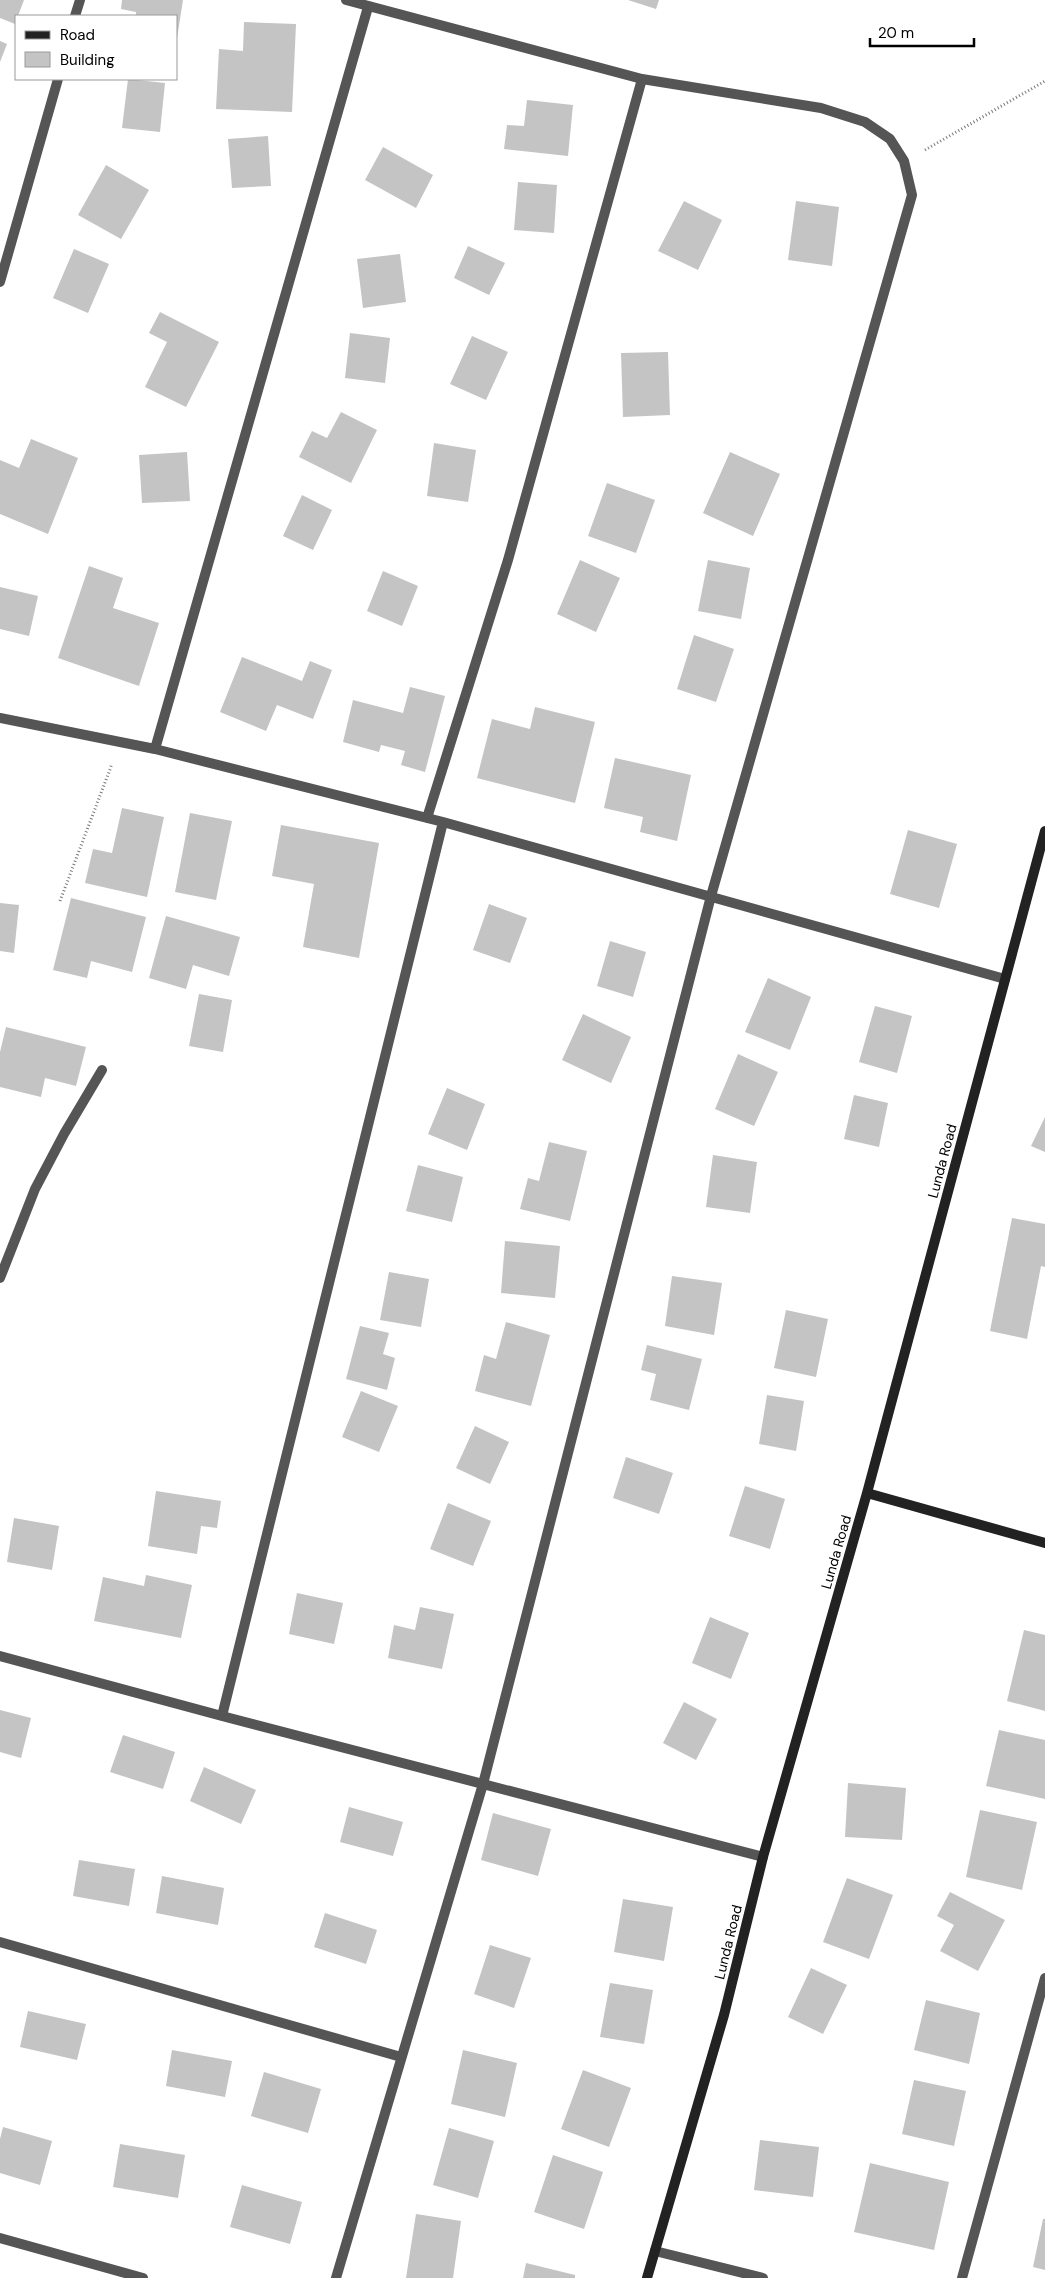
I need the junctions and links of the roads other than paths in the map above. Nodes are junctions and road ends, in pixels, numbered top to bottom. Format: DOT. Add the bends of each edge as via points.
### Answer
graph roads {
  1 [pos="80,0"];
  2 [pos="346,0"];
  3 [pos="368,8"];
  4 [pos="75,15"];
  5 [pos="642,79"];
  6 [pos="58,80"];
  7 [pos="0,282"];
  8 [pos="0,718"];
  9 [pos="155,749"];
  10 [pos="427,818"];
  11 [pos="443,822"];
  12 [pos="1045,831"];
  13 [pos="711,896"];
  14 [pos="1005,979"];
  15 [pos="102,1070"];
  16 [pos="0,1278"];
  17 [pos="867,1493"];
  18 [pos="1045,1543"];
  19 [pos="0,1656"];
  20 [pos="222,1716"];
  21 [pos="483,1784"];
  22 [pos="763,1856"];
  23 [pos="0,1942"];
  24 [pos="1045,1978"];
  25 [pos="401,2057"];
  26 [pos="0,2238"];
  27 [pos="655,2252"];
  28 [pos="143,2278"];
  29 [pos="336,2278"];
  30 [pos="648,2278"];
  31 [pos="763,2278"];
  32 [pos="962,2278"];
  1 -- 4 [label="street"];
  2 -- 3 [label="street"];
  3 -- 5 [label="street"];
  3 -- 9 [label="street"];
  5 -- 10 [label="street" via="508,560"];
  5 -- 13 [label="street" via="829,111 865,122 890,139 904,161 912,195"];
  6 -- 7 [label="street"];
  8 -- 9 [label="street"];
  9 -- 10 [label="street"];
  10 -- 11 [label="street"];
  11 -- 13 [label="street"];
  11 -- 20 [label="street"];
  12 -- 14 [label="street, Lunda Road"];
  13 -- 14 [label="street"];
  13 -- 21 [label="street"];
  14 -- 17 [label="street, Lunda Road"];
  15 -- 16 [label="street" via="36,1189"];
  17 -- 18 [label="street"];
  17 -- 22 [label="street, Lunda Road"];
  19 -- 20 [label="street"];
  20 -- 21 [label="street"];
  21 -- 22 [label="street"];
  21 -- 25 [label="street"];
  22 -- 27 [label="street, Lunda Road" via="724,2015"];
  23 -- 25 [label="street"];
  24 -- 32 [label="street"];
  25 -- 29 [label="street"];
  26 -- 28 [label="street"];
  27 -- 30 [label="street, Lunda Road"];
  27 -- 31 [label="street"];
}
